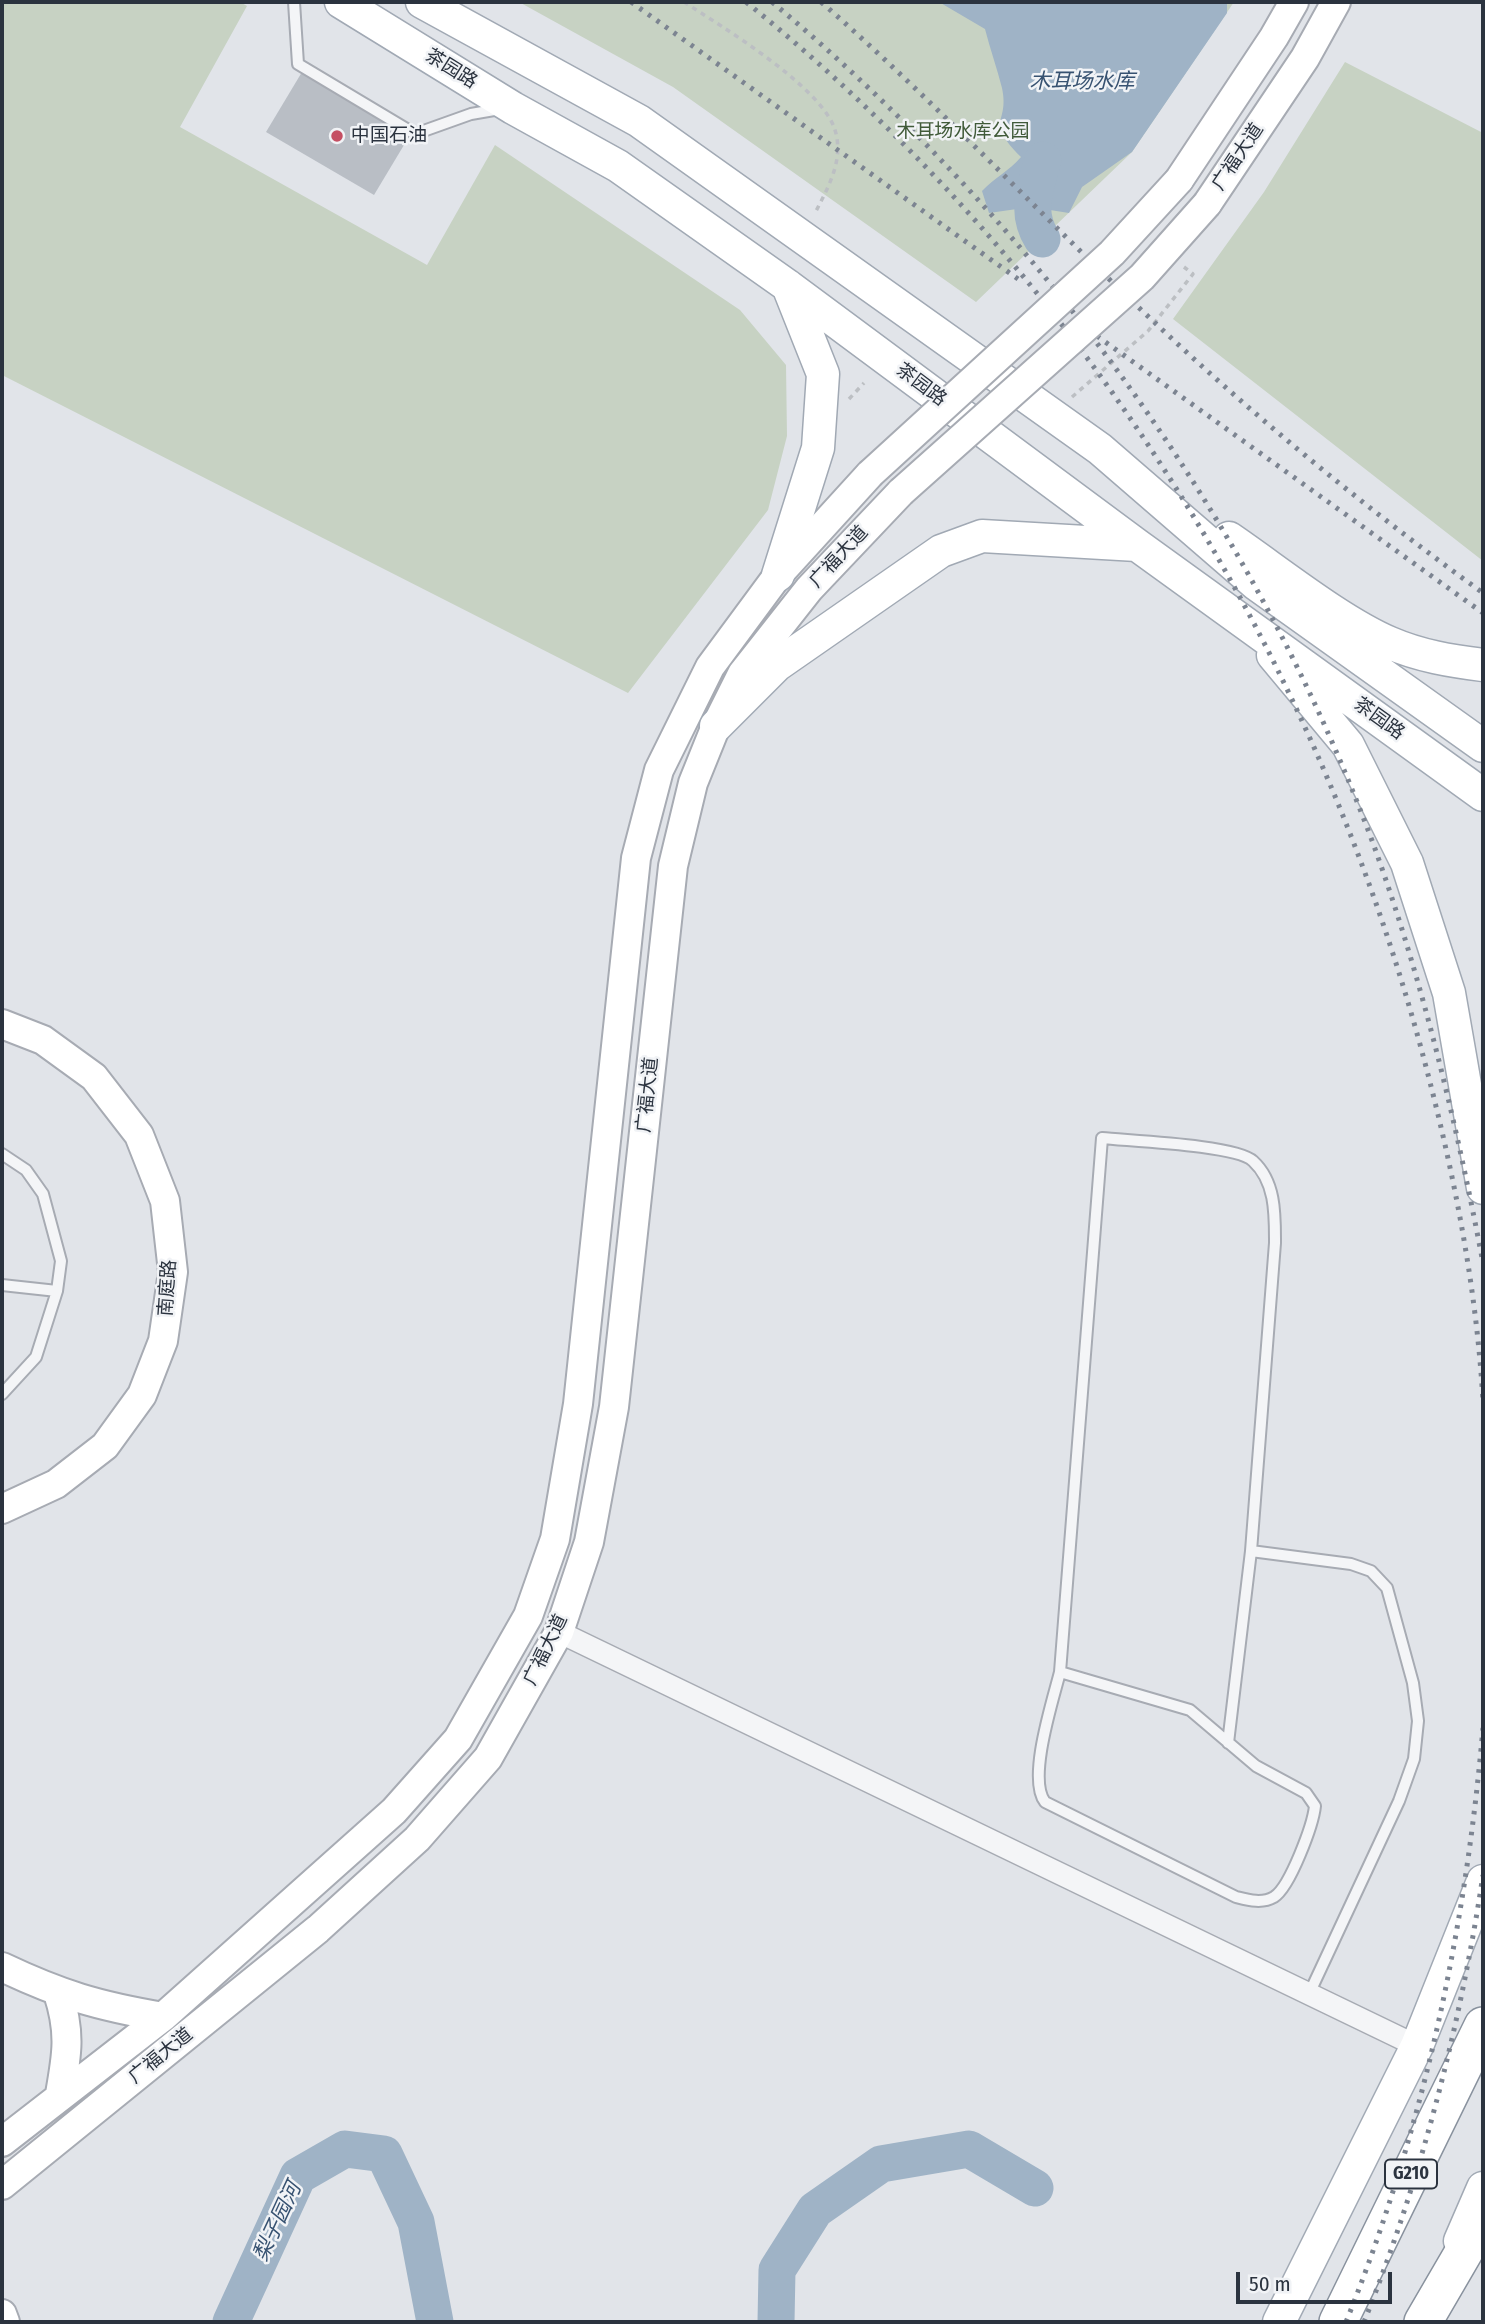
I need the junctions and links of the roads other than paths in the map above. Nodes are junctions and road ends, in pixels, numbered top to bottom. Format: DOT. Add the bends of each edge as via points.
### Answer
graph roads {
  1 [pos="294,2"];
  2 [pos="341,2"];
  3 [pos="422,2"];
  4 [pos="1294,2"];
  5 [pos="1336,2"];
  6 [pos="513,108"];
  7 [pos="788,286"];
  8 [pos="1100,449"];
  9 [pos="1137,545"];
  10 [pos="778,575"];
  11 [pos="1243,619"];
  12 [pos="1483,665"];
  13 [pos="716,726"];
  14 [pos="1483,746"];
  15 [pos="1483,795"];
  16 [pos="2,1024"];
  17 [pos="2,1154"];
  18 [pos="1483,1188"];
  19 [pos="2,1284"];
  20 [pos="57,1291"];
  21 [pos="2,1394"];
  22 [pos="2,1509"];
  23 [pos="1251,1551"];
  24 [pos="559,1632"];
  25 [pos="1060,1672"];
  26 [pos="1228,1742"];
  27 [pos="1483,1881"];
  28 [pos="2,1967"];
  29 [pos="58,1993"];
  30 [pos="1309,1994"];
  31 [pos="163,2017"];
  32 [pos="1483,2025"];
  33 [pos="1417,2046"];
  34 [pos="60,2094"];
  35 [pos="2,2142"];
  36 [pos="2,2185"];
  37 [pos="1483,2188"];
  38 [pos="1483,2218"];
  39 [pos="1427,2313"];
  40 [pos="2,2314"];
  41 [pos="5,2322"];
  42 [pos="1279,2322"];
  43 [pos="1338,2322"];
  1 -- 6 [label="lane" via="298,64 415,134 471,114"];
  2 -- 6 [label="main road, 茶园路"];
  3 -- 8 [label="main road, 茶园路" via="639,121"];
  4 -- 10 [label="main road, 广福大道, bridge" via="1179,180 1112,253 870,474"];
  5 -- 13 [label="main road, 广福大道, bridge" via="1305,58 1207,204 1143,277 901,492 809,589 742,674"];
  6 -- 7 [label="main road, 茶园路" via="618,166"];
  7 -- 9 [label="main road, 茶园路"];
  7 -- 10 [label="main road" via="823,374 818,448"];
  8 -- 12 [label="main road" via="1389,643 1442,660"];
  8 -- 14 [label="main road, 茶园路" via="1256,584"];
  9 -- 11 [label="main road, 茶园路"];
  9 -- 13 [label="main road" via="982,536 941,551 777,665"];
  10 -- 31 [label="main road, 广福大道" via="710,667 660,770 636,858 578,1404 555,1539 528,1616 458,1739 394,1811"];
  11 -- 15 [label="main road, 茶园路"];
  11 -- 18 [label="main road" via="1348,745 1407,863 1449,993"];
  13 -- 24 [label="main road, 广福大道" via="693,783 673,866 614,1406 589,1542"];
  16 -- 22 [label="main road, 南庭路" via="43,1040 94,1077 139,1135 165,1201 173,1272 163,1341 142,1395 106,1447 56,1484"];
  17 -- 20 [label="lane" via="26,1170 43,1194 61,1261"];
  19 -- 20 [label="lane"];
  20 -- 21 [label="lane" via="36,1357"];
  23 -- 25 [label="lane" via="1275,1203 1252,1159 1215,1149 1102,1138"];
  23 -- 26 [label="lane"];
  23 -- 30 [label="lane" via="1351,1564 1371,1572 1387,1588 1413,1683 1418,1721 1414,1759 1399,1801"];
  24 -- 30 [label="street"];
  24 -- 36 [label="main road, 广福大道" via="488,1758 417,1839 318,1929"];
  25 -- 26 [label="lane" via="1190,1710"];
  25 -- 26 [label="lane" via="1043,1740 1039,1788 1045,1802 1236,1897 1255,1902 1274,1897 1285,1884 1314,1819 1315,1806 1306,1793 1256,1766"];
  27 -- 33 [label="main road"];
  28 -- 29 [label="main road"];
  29 -- 31 [label="main road"];
  29 -- 34 [label="main road" via="68,2022"];
  30 -- 33 [label="street"];
  31 -- 34 [label="main road, 广福大道"];
  32 -- 43 [label="highway, G210"];
  33 -- 42 [label="main road"];
  34 -- 35 [label="main road, 广福大道"];
  37 -- 39 [label="main road"];
  38 -- 39 [label="highway"];
  40 -- 41 [label="main road"];
}
